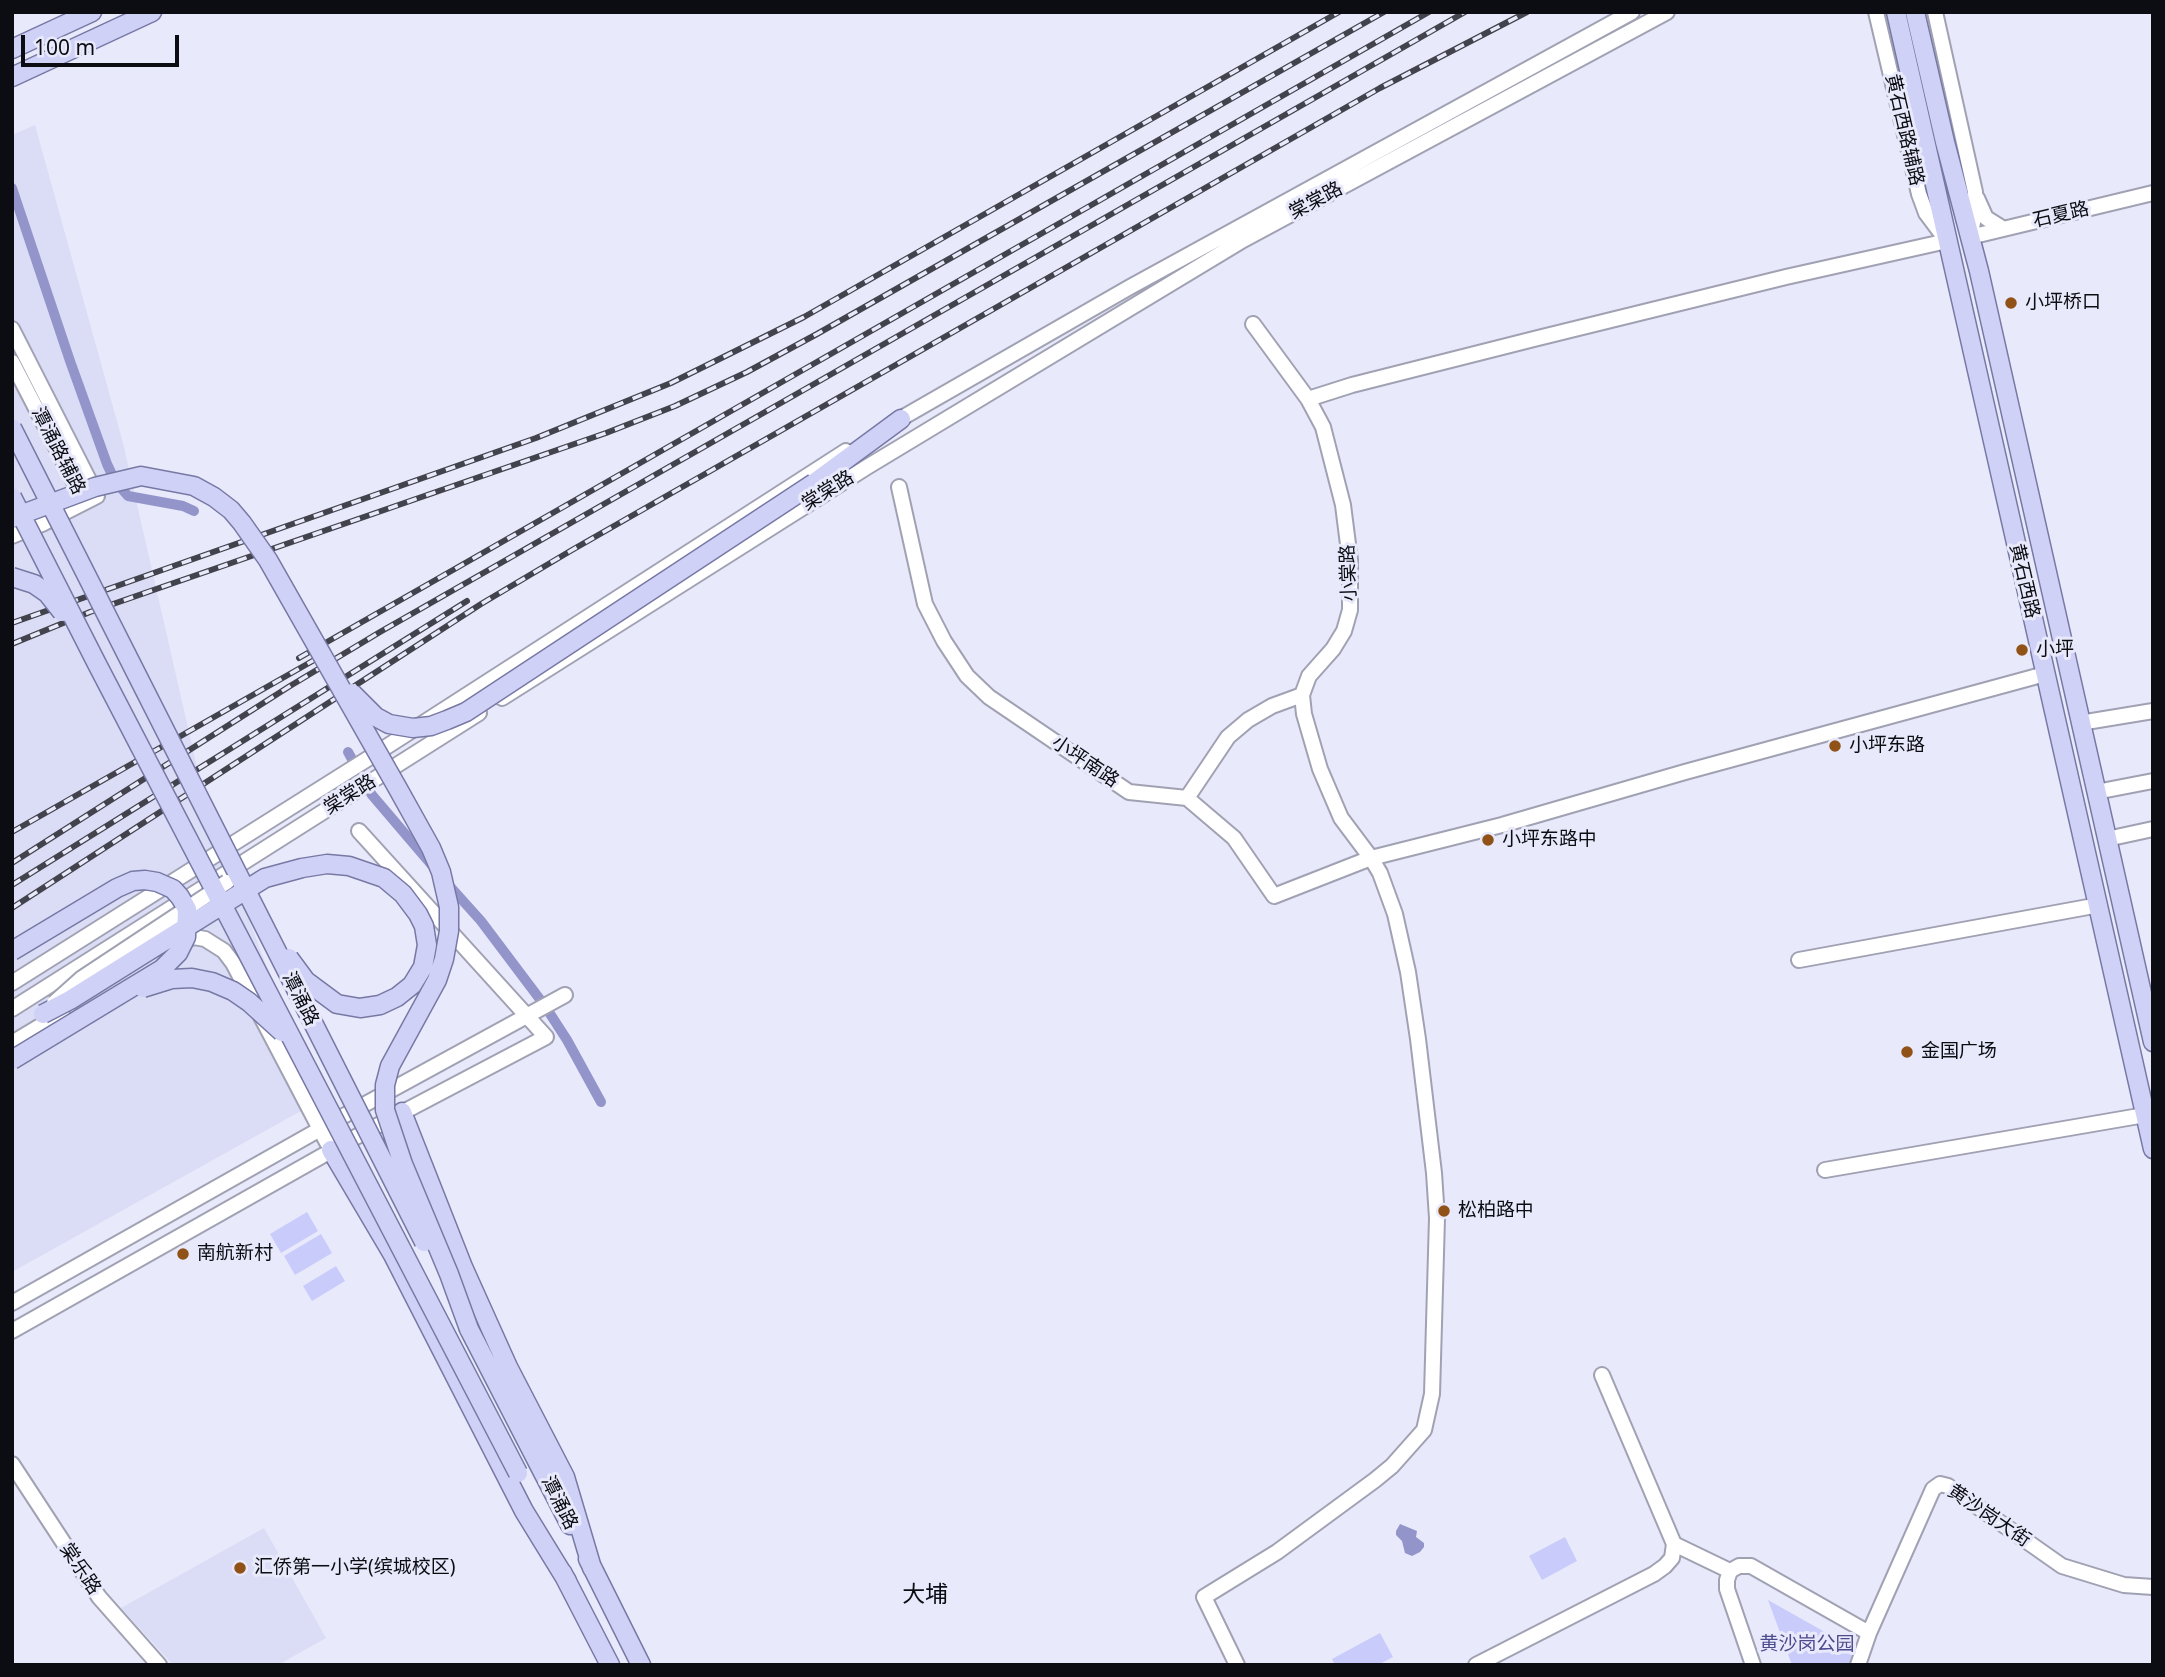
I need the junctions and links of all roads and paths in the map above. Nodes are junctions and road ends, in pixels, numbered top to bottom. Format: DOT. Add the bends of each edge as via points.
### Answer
graph roads {
  1 [pos="92,12"];
  2 [pos="152,12"];
  3 [pos="1632,12"];
  4 [pos="1667,12"];
  5 [pos="1876,12"];
  6 [pos="1896,12"];
  7 [pos="1915,12"];
  8 [pos="1936,12"];
  9 [pos="12,50"];
  10 [pos="12,77"];
  11 [pos="1975,192"];
  12 [pos="2153,193"];
  13 [pos="2001,228"];
  14 [pos="1970,237"];
  15 [pos="1947,241"];
  16 [pos="1253,324"];
  17 [pos="12,329"];
  18 [pos="12,362"];
  19 [pos="1308,399"];
  20 [pos="901,419"];
  21 [pos="12,428"];
  22 [pos="899,487"];
  23 [pos="12,500"];
  24 [pos="85,502"];
  25 [pos="12,518"];
  26 [pos="42,524"];
  27 [pos="12,536"];
  28 [pos="12,577"];
  29 [pos="326,660"];
  30 [pos="97,664"];
  31 [pos="2045,674"];
  32 [pos="1303,695"];
  33 [pos="2153,711"];
  34 [pos="2080,723"];
  35 [pos="2153,781"];
  36 [pos="2096,792"];
  37 [pos="1187,798"];
  38 [pos="2153,829"];
  39 [pos="359,831"];
  40 [pos="2107,839"];
  41 [pos="255,855"];
  42 [pos="1371,858"];
  43 [pos="292,870"];
  44 [pos="253,904"];
  45 [pos="2099,905"];
  46 [pos="12,951"];
  47 [pos="161,951"];
  48 [pos="1799,960"];
  49 [pos="12,983"];
  50 [pos="565,995"];
  51 [pos="117,996"];
  52 [pos="12,1009"];
  53 [pos="43,1014"];
  54 [pos="527,1017"];
  55 [pos="12,1033"];
  56 [pos="2153,1042"];
  57 [pos="12,1043"];
  58 [pos="459,1052"];
  59 [pos="12,1060"];
  60 [pos="471,1074"];
  61 [pos="316,1083"];
  62 [pos="402,1112"];
  63 [pos="2146,1115"];
  64 [pos="320,1129"];
  65 [pos="2153,1149"];
  66 [pos="331,1150"];
  67 [pos="1825,1170"];
  68 [pos="12,1303"];
  69 [pos="469,1329"];
  70 [pos="12,1331"];
  71 [pos="1602,1376"];
  72 [pos="12,1464"];
  73 [pos="1674,1544"];
  74 [pos="592,1568"];
  75 [pos="1728,1576"];
  76 [pos="567,1581"];
  77 [pos="2153,1587"];
  78 [pos="1869,1633"];
  79 [pos="159,1665"];
  80 [pos="610,1665"];
  81 [pos="641,1665"];
  82 [pos="1237,1665"];
  83 [pos="1476,1665"];
  84 [pos="1753,1665"];
  85 [pos="1858,1665"];
  1 -- 9 [label="main road"];
  2 -- 10 [label="main road"];
  3 -- 20 [label="street, 棠棠路" via="1130,286"];
  4 -- 41 [label="street, 棠棠路" via="1242,240 867,467"];
  5 -- 15 [label="street, 黄石西路辅路" via="1919,194 1926,213"];
  6 -- 15 [label="main road, 黄石西路"];
  7 -- 14 [label="main road, 黄石西路"];
  8 -- 11 [label="street"];
  11 -- 13 [label="street" via="1986,218"];
  11 -- 14 [label="street"];
  12 -- 13 [label="street, 石夏路"];
  13 -- 14 [label="street, 石夏路"];
  14 -- 34 [label="main road, 黄石西路"];
  15 -- 19 [label="street" via="1538,338"];
  15 -- 31 [label="main road, 黄石西路"];
  16 -- 19 [label="street, 小棠路"];
  17 -- 24 [label="street" via="97,496"];
  18 -- 24 [label="street, 潭涌路辅路"];
  19 -- 32 [label="street, 小棠路" via="1323,427 1343,505 1352,586 1344,631 1309,676"];
  20 -- 29 [label="main road, bridge" via="814,483 466,712 447,720 413,728 389,724 365,708"];
  20 -- 49 [label="street, 棠棠路"];
  21 -- 44 [label="main road, 潭涌路, bridge"];
  22 -- 37 [label="street, 小坪南路" via="925,604 967,676 989,697 1129,793"];
  23 -- 26 [label="street"];
  23 -- 30 [label="main road, 潭涌路, bridge"];
  24 -- 26 [label="street"];
  25 -- 29 [label="main road, bridge" via="95,486 141,476 194,486 231,510 242,523"];
  26 -- 27 [label="street"];
  28 -- 30 [label="main road, bridge" via="47,593"];
  29 -- 69 [label="main road, bridge" via="431,848 449,907 444,959 390,1066 385,1110"];
  30 -- 61 [label="main road, 潭涌路, bridge"];
  31 -- 42 [label="street"];
  31 -- 45 [label="main road, 黄石西路"];
  32 -- 37 [label="street" via="1272,706 1228,737"];
  32 -- 42 [label="street" via="1320,769 1341,818"];
  33 -- 34 [label="street"];
  34 -- 36 [label="main road, 黄石西路"];
  35 -- 36 [label="street"];
  36 -- 40 [label="main road, 黄石西路"];
  37 -- 42 [label="street" via="1234,838 1274,896"];
  38 -- 40 [label="street"];
  39 -- 54 [label="street"];
  40 -- 56 [label="main road, 黄石西路"];
  41 -- 52 [label="street, 棠棠路"];
  41 -- 53 [label="street, bridge" via="228,882 82,978"];
  42 -- 82 [label="street" via="1389,895 1408,972 1434,1173 1437,1218 1429,1413 1424,1430 1392,1466 1277,1552 1205,1597"];
  43 -- 44 [label="main road, bridge" via="327,864 349,866 384,878 403,894 424,926 427,946 423,967 412,985 380,1005 360,1008 337,1003 306,981"];
  43 -- 47 [label="street"];
  43 -- 53 [label="main road, bridge" via="265,878"];
  44 -- 69 [label="main road, 潭涌路, bridge"];
  45 -- 48 [label="street"];
  45 -- 63 [label="main road, 黄石西路"];
  46 -- 51 [label="main road, bridge" via="132,881 157,882 173,889 187,909 186,937 178,953 162,969"];
  47 -- 57 [label="street"];
  47 -- 64 [label="street" via="194,937 224,951"];
  50 -- 54 [label="street"];
  51 -- 59 [label="main road, bridge"];
  51 -- 61 [label="main road, bridge" via="172,979 192,978 233,991 282,1031"];
  53 -- 55 [label="street"];
  54 -- 58 [label="street"];
  54 -- 60 [label="street" via="546,1037"];
  58 -- 60 [label="street"];
  58 -- 64 [label="street"];
  60 -- 62 [label="street"];
  61 -- 76 [label="main road, 潭涌路, bridge" via="518,1473"];
  62 -- 66 [label="street"];
  62 -- 74 [label="main road" via="502,1355 565,1477"];
  63 -- 65 [label="main road, 黄石西路"];
  63 -- 67 [label="street"];
  64 -- 66 [label="street"];
  64 -- 68 [label="street"];
  66 -- 70 [label="street"];
  66 -- 76 [label="main road" via="393,1255 524,1511"];
  69 -- 74 [label="main road, 潭涌路"];
  71 -- 73 [label="street"];
  72 -- 79 [label="street, 棠乐路" via="99,1597"];
  73 -- 75 [label="street"];
  73 -- 83 [label="street" via="1672,1558 1654,1574"];
  74 -- 81 [label="main road"];
  75 -- 78 [label="street" via="1739,1566 1751,1566"];
  75 -- 84 [label="street" via="1727,1589"];
  76 -- 80 [label="main road"];
  77 -- 78 [label="street, 黄沙岗大街" via="2124,1585 2062,1566 1940,1484 1933,1489"];
  78 -- 85 [label="street, 黄沙岗大街"];
}
